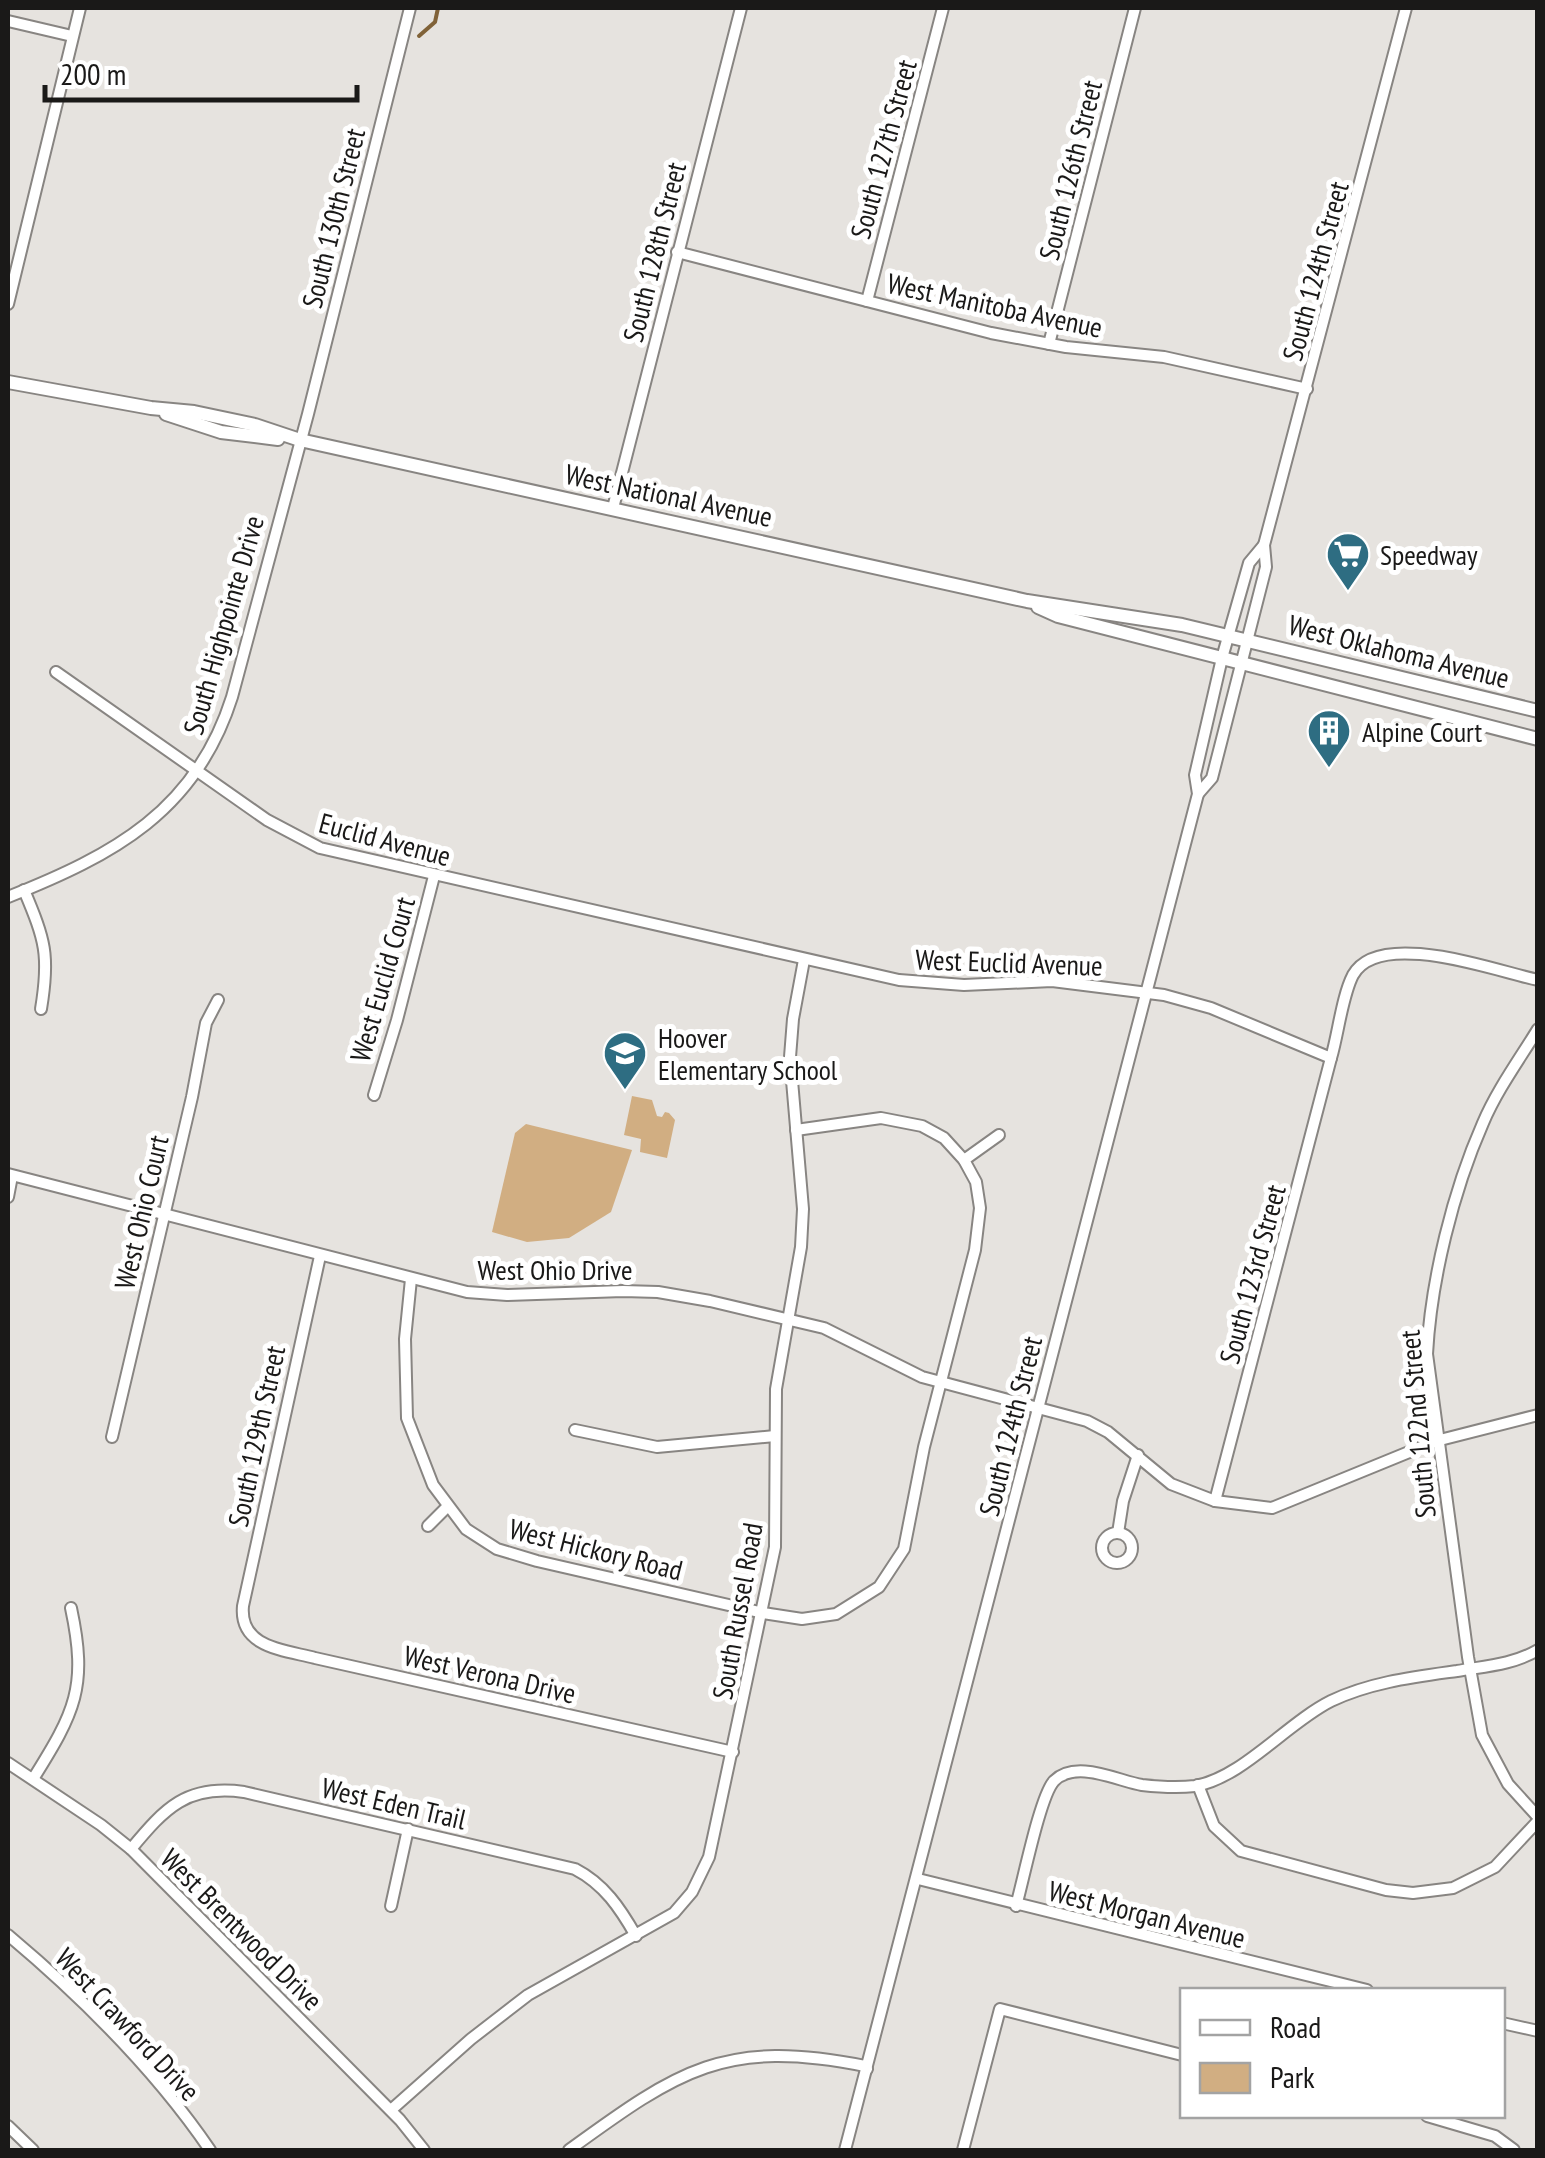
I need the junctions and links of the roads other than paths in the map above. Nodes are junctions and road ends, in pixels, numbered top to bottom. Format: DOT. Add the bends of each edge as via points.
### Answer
graph roads {
  1 [pos="80,8"];
  2 [pos="410,8"];
  3 [pos="741,8"];
  4 [pos="943,8"];
  5 [pos="1135,8"];
  6 [pos="1406,8"];
  7 [pos="8,22"];
  8 [pos="72,36"];
  9 [pos="677,252"];
  10 [pos="867,301"];
  11 [pos="8,304"];
  12 [pos="1049,344"];
  13 [pos="8,382"];
  14 [pos="1307,389"];
  15 [pos="300,440"];
  16 [pos="613,508"];
  17 [pos="1264,546"];
  18 [pos="1027,601"];
  19 [pos="1228,636"];
  20 [pos="1248,640"];
  21 [pos="1222,658"];
  22 [pos="1242,663"];
  23 [pos="56,672"];
  24 [pos="1538,710"];
  25 [pos="1538,739"];
  26 [pos="197,772"];
  27 [pos="1198,794"];
  28 [pos="434,876"];
  29 [pos="24,890"];
  30 [pos="8,897"];
  31 [pos="579,909"];
  32 [pos="804,960"];
  33 [pos="1538,980"];
  34 [pos="1146,992"];
  35 [pos="218,1000"];
  36 [pos="41,1009"];
  37 [pos="1538,1029"];
  38 [pos="1332,1058"];
  39 [pos="374,1095"];
  40 [pos="796,1130"];
  41 [pos="999,1135"];
  42 [pos="964,1160"];
  43 [pos="10,1175"];
  44 [pos="8,1197"];
  45 [pos="163,1214"];
  46 [pos="320,1256"];
  47 [pos="411,1279"];
  48 [pos="788,1318"];
  49 [pos="940,1383"];
  50 [pos="1038,1407"];
  51 [pos="1538,1415"];
  52 [pos="576,1430"];
  53 [pos="776,1436"];
  54 [pos="112,1437"];
  55 [pos="1436,1442"];
  56 [pos="1138,1455"];
  57 [pos="1215,1501"];
  58 [pos="447,1507"];
  59 [pos="428,1526"];
  60 [pos="1118,1534"];
  61 [pos="71,1608"];
  62 [pos="763,1614"];
  63 [pos="244,1627"];
  64 [pos="1538,1650"];
  65 [pos="1469,1669"];
  66 [pos="733,1752"];
  67 [pos="8,1763"];
  68 [pos="33,1779"];
  69 [pos="1198,1786"];
  70 [pos="1538,1819"];
  71 [pos="408,1829"];
  72 [pos="131,1849"];
  73 [pos="918,1879"];
  74 [pos="391,1906"];
  75 [pos="1016,1906"];
  76 [pos="8,1934"];
  77 [pos="636,1936"];
  78 [pos="1360,1988"];
  79 [pos="1505,2024"];
  80 [pos="1538,2032"];
  81 [pos="1180,2054"];
  82 [pos="866,2068"];
  83 [pos="391,2110"];
  84 [pos="1434,2118"];
  85 [pos="8,2126"];
  86 [pos="32,2150"];
  87 [pos="210,2150"];
  88 [pos="424,2150"];
  89 [pos="569,2150"];
  90 [pos="845,2150"];
  91 [pos="963,2150"];
  92 [pos="1514,2150"];
  1 -- 8 [label="street"];
  2 -- 15 [label="street, South 130th Street"];
  3 -- 9 [label="street, South 128th Street"];
  4 -- 10 [label="street, South 127th Street"];
  5 -- 12 [label="street, South 126th Street"];
  6 -- 14 [label="street, South 124th Street"];
  7 -- 8 [label="street"];
  8 -- 11 [label="street"];
  9 -- 10 [label="street, West Manitoba Avenue"];
  9 -- 16 [label="street, South 128th Street"];
  10 -- 12 [label="street, West Manitoba Avenue"];
  12 -- 14 [label="street, West Manitoba Avenue" via="1164,357"];
  13 -- 15 [label="main road, West National Avenue" via="151,408 221,432"];
  14 -- 17 [label="street, South 124th Street"];
  15 -- 16 [label="main road, West National Avenue"];
  15 -- 26 [label="street, South Highpointe Drive" via="228,710"];
  16 -- 18 [label="main road, West National Avenue"];
  17 -- 19 [label="street, South 124th Street" via="1249,563"];
  17 -- 20 [label="street, South 124th Street" via="1266,567"];
  18 -- 19 [label="main road, West National Avenue"];
  18 -- 21 [label="main road, West National Avenue" via="1058,616"];
  19 -- 20 [label="main road, West National Avenue"];
  19 -- 21 [label="street, South 124th Street"];
  20 -- 22 [label="street, South 124th Street"];
  20 -- 24 [label="main road, West Oklahoma Avenue"];
  21 -- 22 [label="main road, West National Avenue"];
  21 -- 27 [label="street, South 124th Street" via="1195,775"];
  22 -- 25 [label="main road, West Oklahoma Avenue"];
  22 -- 27 [label="street, South 124th Street" via="1212,778"];
  23 -- 26 [label="street, Euclid Avenue"];
  26 -- 28 [label="street, Euclid Avenue" via="302,840"];
  26 -- 29 [label="street, South Highpointe Drive" via="140,831"];
  27 -- 34 [label="street, South 124th Street"];
  28 -- 31 [label="street, Euclid Avenue"];
  28 -- 39 [label="street, West Euclid Court"];
  29 -- 30 [label="street, South Highpointe Drive"];
  29 -- 36 [label="street" via="48,961"];
  31 -- 32 [label="street, West Euclid Avenue"];
  32 -- 34 [label="street, West Euclid Avenue" via="918,983 1052,981"];
  32 -- 40 [label="street, South Russel Road" via="790,1057"];
  33 -- 38 [label="street" via="1388,952 1353,976"];
  34 -- 38 [label="street, West Euclid Avenue" via="1211,1008"];
  34 -- 50 [label="street, South 124th Street"];
  35 -- 45 [label="street, West Ohio Court" via="206,1023"];
  37 -- 55 [label="street, South 122nd Street" via="1483,1122 1444,1247 1427,1354"];
  38 -- 57 [label="street, South 123rd Street"];
  40 -- 42 [label="street" via="906,1121 944,1138"];
  40 -- 48 [label="street, South Russel Road" via="803,1209"];
  41 -- 42 [label="street"];
  42 -- 49 [label="street, West Hickory Road" via="976,1182 979,1223"];
  43 -- 44 [label="street"];
  43 -- 45 [label="street, West Ohio Drive"];
  45 -- 46 [label="street, West Ohio Drive"];
  45 -- 54 [label="street, West Ohio Court"];
  46 -- 47 [label="street, West Ohio Drive"];
  46 -- 63 [label="street, South 129th Street" via="243,1606"];
  47 -- 48 [label="street, West Ohio Drive" via="490,1294 658,1292"];
  47 -- 58 [label="street, West Hickory Road" via="404,1339 408,1418"];
  48 -- 49 [label="street, West Ohio Drive"];
  48 -- 53 [label="street, South Russel Road"];
  49 -- 50 [label="street, West Ohio Drive"];
  49 -- 62 [label="street, West Hickory Road" via="908,1538 891,1572 868,1596 836,1614"];
  50 -- 56 [label="street, West Ohio Drive" via="1087,1421"];
  50 -- 73 [label="street, South 124th Street"];
  51 -- 55 [label="street, West Ohio Drive"];
  52 -- 53 [label="street" via="657,1447"];
  53 -- 62 [label="street, South Russel Road" via="775,1547"];
  55 -- 57 [label="street, West Ohio Drive" via="1272,1508"];
  55 -- 65 [label="street, South 122nd Street"];
  56 -- 57 [label="street, West Ohio Drive" via="1171,1484"];
  56 -- 60 [label="street"];
  58 -- 59 [label="street"];
  58 -- 62 [label="street, West Hickory Road" via="479,1538 514,1556"];
  61 -- 68 [label="street" via="81,1664 75,1702"];
  62 -- 66 [label="street, South Russel Road"];
  63 -- 66 [label="street, West Verona Drive" via="262,1644 315,1658"];
  64 -- 65 [label="street"];
  65 -- 69 [label="street" via="1390,1680 1332,1701 1228,1774"];
  65 -- 70 [label="street, South 122nd Street" via="1482,1736 1508,1784"];
  66 -- 77 [label="street, South Russel Road" via="699,1881 674,1913"];
  67 -- 68 [label="street, West Brentwood Drive"];
  68 -- 72 [label="street, West Brentwood Drive"];
  69 -- 70 [label="street" via="1214,1826 1241,1852 1412,1893 1453,1888 1496,1867"];
  69 -- 75 [label="street" via="1164,1788 1096,1772 1054,1781"];
  71 -- 72 [label="street, West Eden Trail" via="212,1790 179,1800"];
  71 -- 74 [label="street"];
  71 -- 77 [label="street, West Eden Trail" via="574,1869 613,1899"];
  72 -- 83 [label="street, West Brentwood Drive"];
  73 -- 75 [label="street, West Morgan Avenue"];
  73 -- 82 [label="street, South 124th Street"];
  75 -- 78 [label="street, West Morgan Avenue"];
  76 -- 87 [label="street, West Crawford Drive" via="118,2038"];
  77 -- 83 [label="street, South Russel Road" via="528,1995"];
  79 -- 80 [label="street"];
  81 -- 91 [label="street" via="1000,2009"];
  82 -- 89 [label="street" via="802,2055 730,2060 676,2078"];
  82 -- 90 [label="street, South 124th Street"];
  83 -- 88 [label="street, West Brentwood Drive"];
  84 -- 92 [label="street" via="1495,2136"];
  85 -- 86 [label="street"];
}
